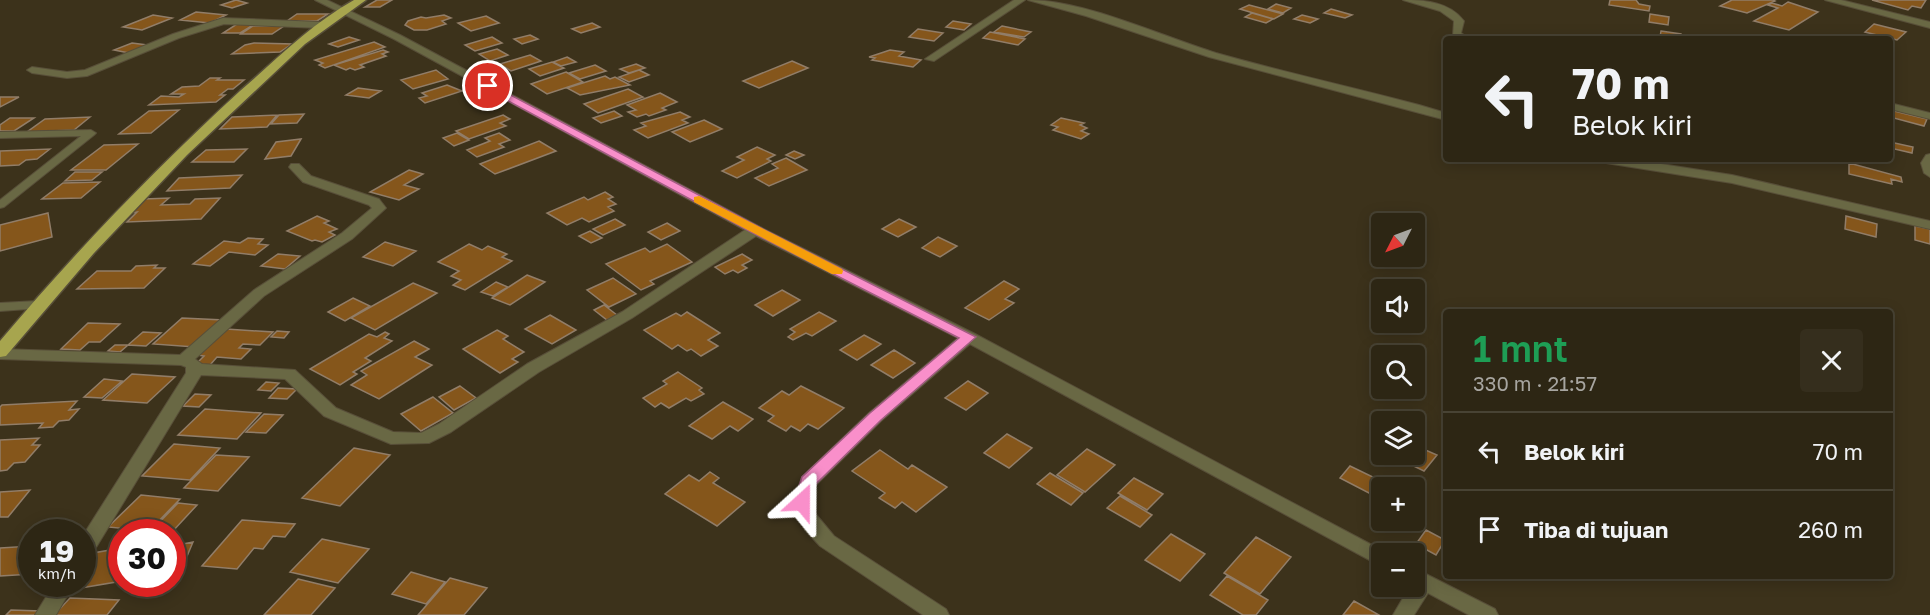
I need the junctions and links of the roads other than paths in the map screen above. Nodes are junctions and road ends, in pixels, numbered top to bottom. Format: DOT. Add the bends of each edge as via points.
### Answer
graph roads {
  1 [pos="320,0"];
  2 [pos="361,0"];
  3 [pos="1020,0"];
  4 [pos="1033,0"];
  5 [pos="1408,0"];
  6 [pos="1830,0"];
  7 [pos="341,10"];
  8 [pos="320,25"];
  9 [pos="1930,26"];
  10 [pos="1460,36"];
  11 [pos="930,59"];
  12 [pos="32,70"];
  13 [pos="1893,107"];
  14 [pos="1443,116"];
  15 [pos="1930,116"];
  16 [pos="0,135"];
  17 [pos="1930,158"];
  18 [pos="1626,162"];
  19 [pos="295,167"];
  20 [pos="1930,173"];
  21 [pos="0,205"];
  22 [pos="1930,225"];
  23 [pos="755,230"];
  24 [pos="38,305"];
  25 [pos="0,307"];
  26 [pos="969,337"];
  27 [pos="0,353"];
  28 [pos="189,364"];
  29 [pos="96,531"];
  30 [pos="1371,552"];
  31 [pos="1425,582"];
  32 [pos="56,597"];
  33 [pos="1412,597"];
  34 [pos="45,615"];
  35 [pos="939,615"];
  36 [pos="1404,615"];
  37 [pos="1488,615"];
  1 -- 7 [label="street"];
  2 -- 7 [label="highway"];
  3 -- 11 [label="street"];
  4 -- 14 [label="street" via="1213,55"];
  5 -- 10 [label="street" via="1455,15 1459,21 1456,34"];
  6 -- 9 [label="street"];
  7 -- 8 [label="highway"];
  7 -- 23 [label="street"];
  8 -- 12 [label="street" via="223,21 87,73 67,75"];
  8 -- 24 [label="highway" via="139,196"];
  13 -- 15 [label="street"];
  16 -- 21 [label="lane" via="91,133"];
  17 -- 20 [label="street"];
  18 -- 22 [label="street" via="1732,178"];
  19 -- 28 [label="street" via="307,179 374,202 379,208 369,219 255,296"];
  23 -- 26 [label="street"];
  23 -- 28 [label="street" via="627,315 533,368 423,439 392,438 330,412 289,374"];
  24 -- 25 [label="lane"];
  24 -- 27 [label="highway"];
  26 -- 30 [label="street"];
  26 -- 35 [label="street" via="875,417 808,482 802,502 812,525 827,541"];
  27 -- 28 [label="street"];
  28 -- 29 [label="street" via="194,373"];
  31 -- 37 [label="street"];
  32 -- 34 [label="street"];
  33 -- 36 [label="street"];
}
